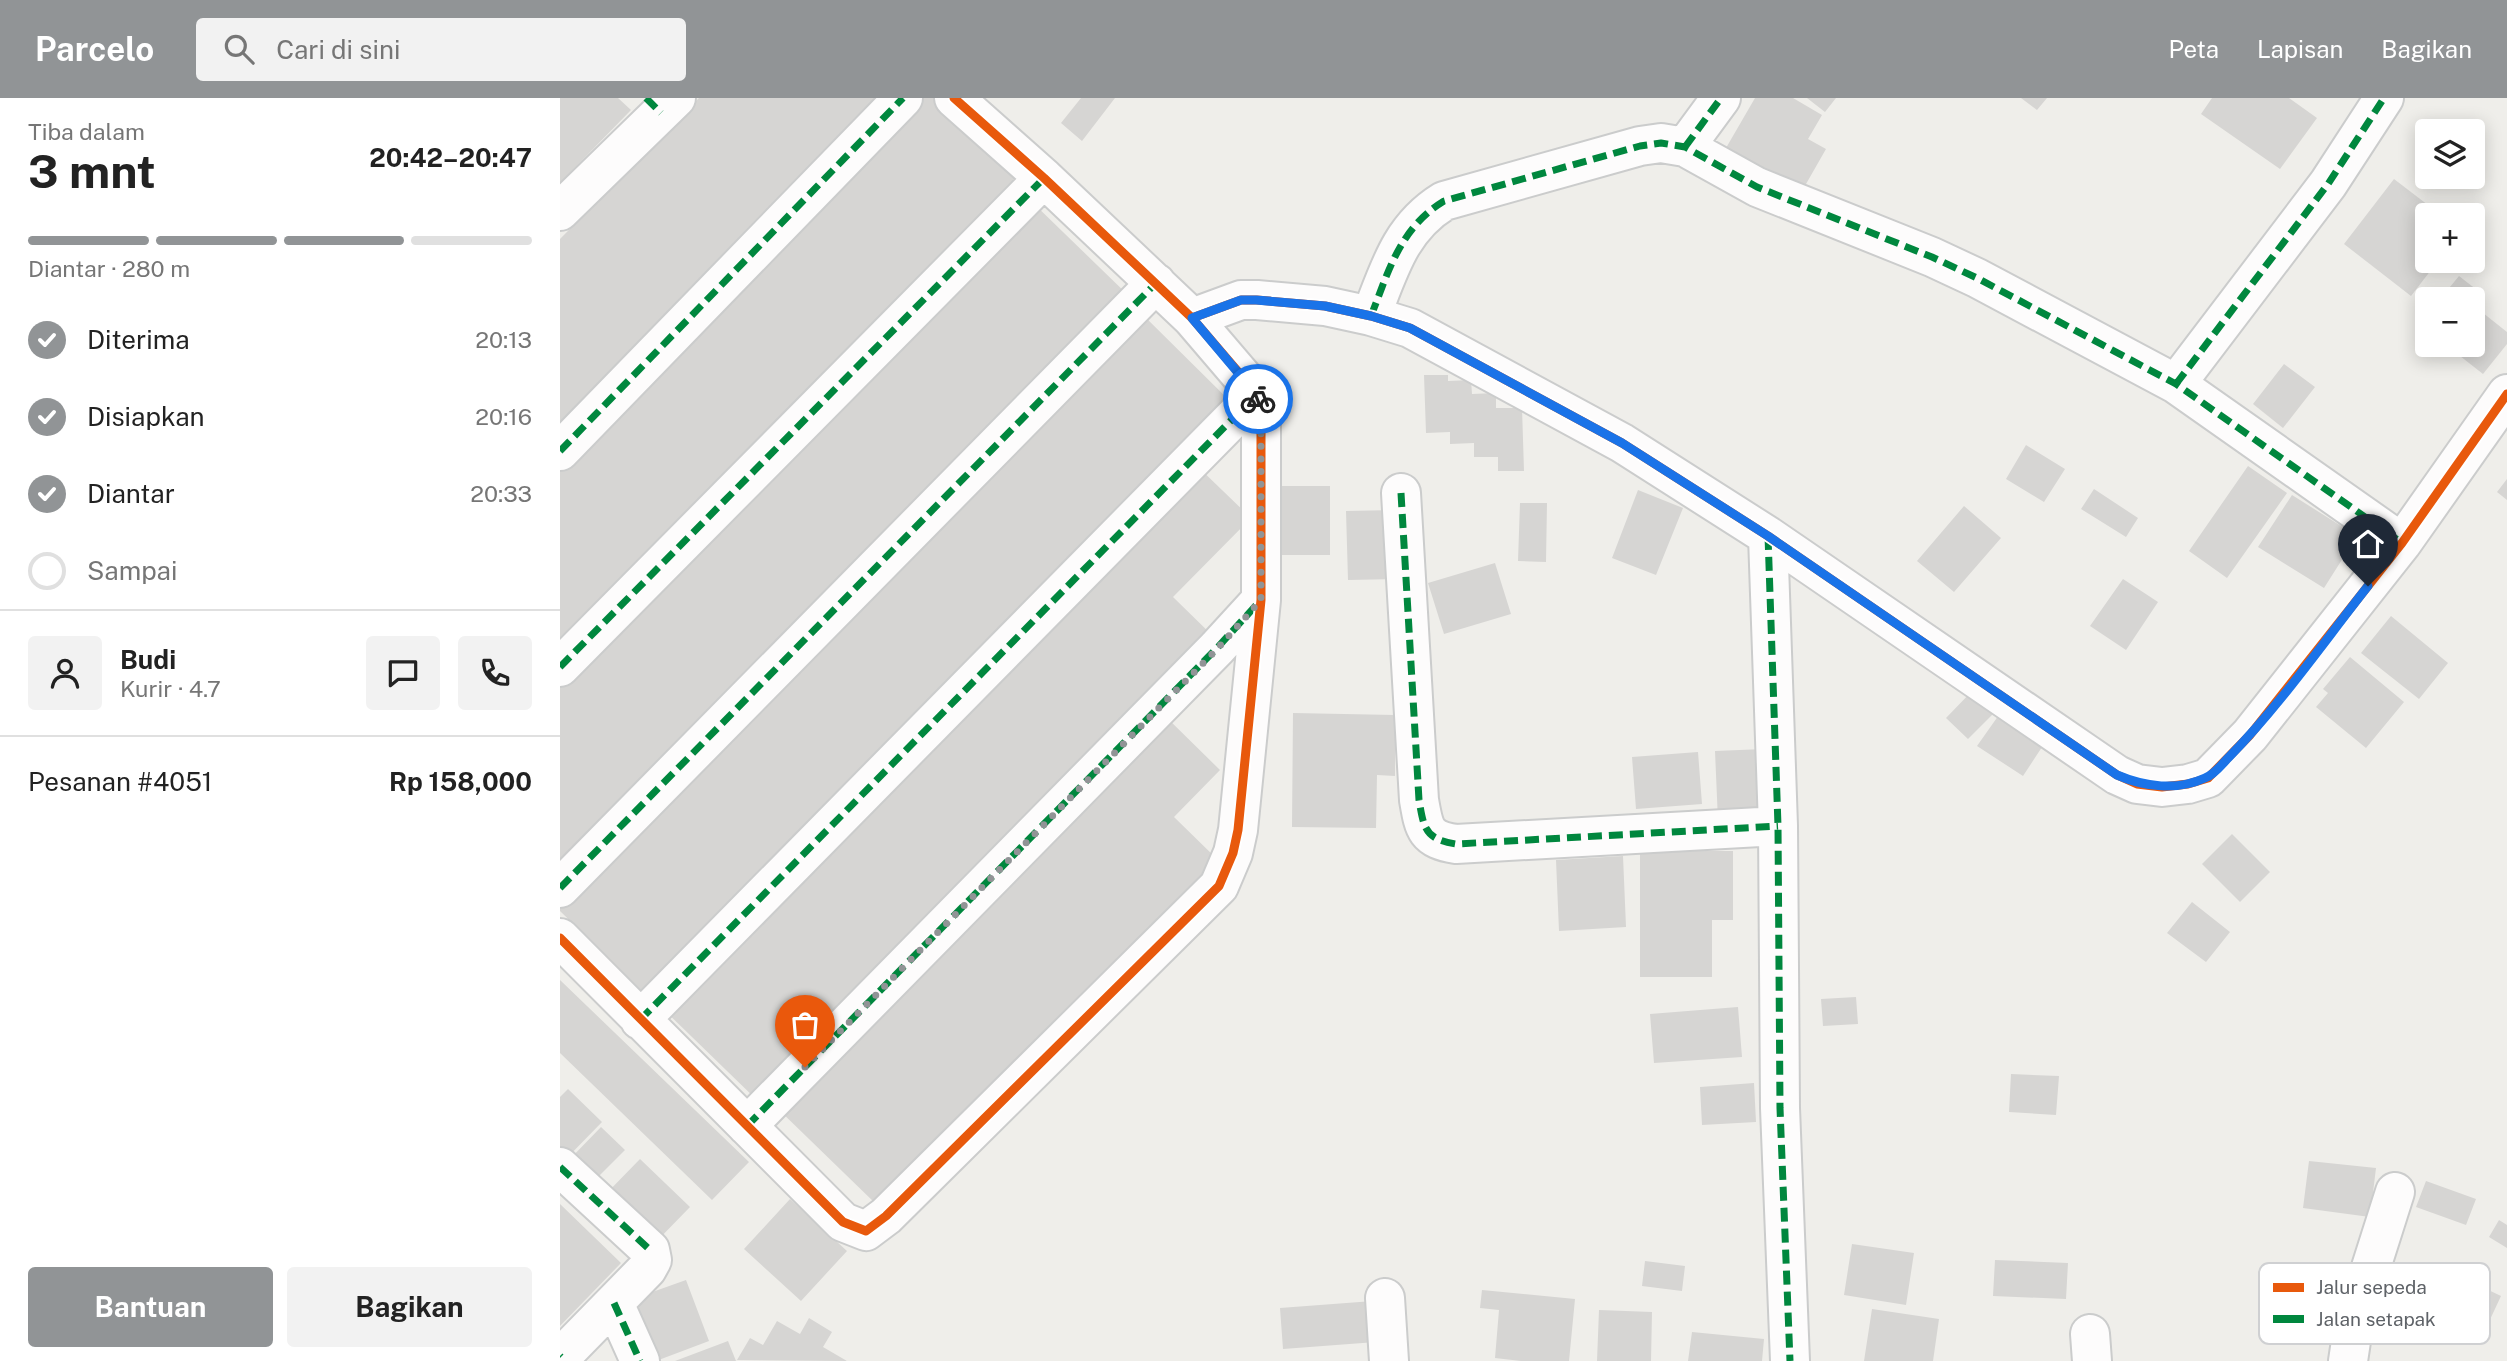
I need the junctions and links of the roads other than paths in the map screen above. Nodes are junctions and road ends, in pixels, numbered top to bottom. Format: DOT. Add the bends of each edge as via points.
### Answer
graph roads {
  1 [pos="904,98"];
  2 [pos="954,98"];
  3 [pos="1721,98"];
  4 [pos="2384,98"];
  5 [pos="661,103"];
  6 [pos="1685,147"];
  7 [pos="1044,178"];
  8 [pos="560,211"];
  9 [pos="1156,283"];
  10 [pos="1371,316"];
  11 [pos="1192,318"];
  12 [pos="2176,384"];
  13 [pos="1256,394"];
  14 [pos="2507,394"];
  15 [pos="560,451"];
  16 [pos="1401,493"];
  17 [pos="1768,536"];
  18 [pos="2402,544"];
  19 [pos="1261,600"];
  20 [pos="560,667"];
  21 [pos="1779,825"];
  22 [pos="560,888"];
  23 [pos="560,938"];
  24 [pos="640,1020"];
  25 [pos="747,1126"];
  26 [pos="560,1167"];
  27 [pos="2395,1192"];
  28 [pos="2372,1263"];
  29 [pos="1385,1297"];
  30 [pos="614,1303"];
  31 [pos="560,1357"];
  32 [pos="640,1361"];
  33 [pos="1389,1361"];
  34 [pos="1790,1361"];
  1 -- 15 [label="street"];
  2 -- 7 [label="street"];
  3 -- 6 [label="street"];
  4 -- 12 [label="street" via="2328,184"];
  5 -- 8 [label="street"];
  6 -- 10 [label="street" via="1640,146 1444,201 1408,232"];
  6 -- 12 [label="street" via="1757,187 1977,278"];
  7 -- 9 [label="street"];
  7 -- 20 [label="street"];
  9 -- 11 [label="street"];
  9 -- 22 [label="street"];
  10 -- 11 [label="street" via="1325,306 1241,300"];
  10 -- 17 [label="street" via="1410,328 1622,443"];
  11 -- 13 [label="street"];
  12 -- 18 [label="street"];
  13 -- 19 [label="street" via="1261,412"];
  13 -- 24 [label="street"];
  14 -- 18 [label="street"];
  16 -- 21 [label="street" via="1419,800 1422,820 1438,841 1456,844"];
  17 -- 18 [label="street" via="2117,775 2137,784 2162,787 2208,778 2250,735"];
  17 -- 21 [label="street"];
  19 -- 25 [label="street"];
  19 -- 25 [label="street" via="1238,830 1219,886 866,1231 843,1222"];
  21 -- 34 [label="street" via="1780,1108"];
  23 -- 24 [label="street"];
  24 -- 25 [label="street"];
  26 -- 30 [label="street" via="650,1250 650,1265"];
  27 -- 28 [label="street"];
  29 -- 33 [label="street"];
  30 -- 31 [label="street"];
  30 -- 32 [label="street"];
}
